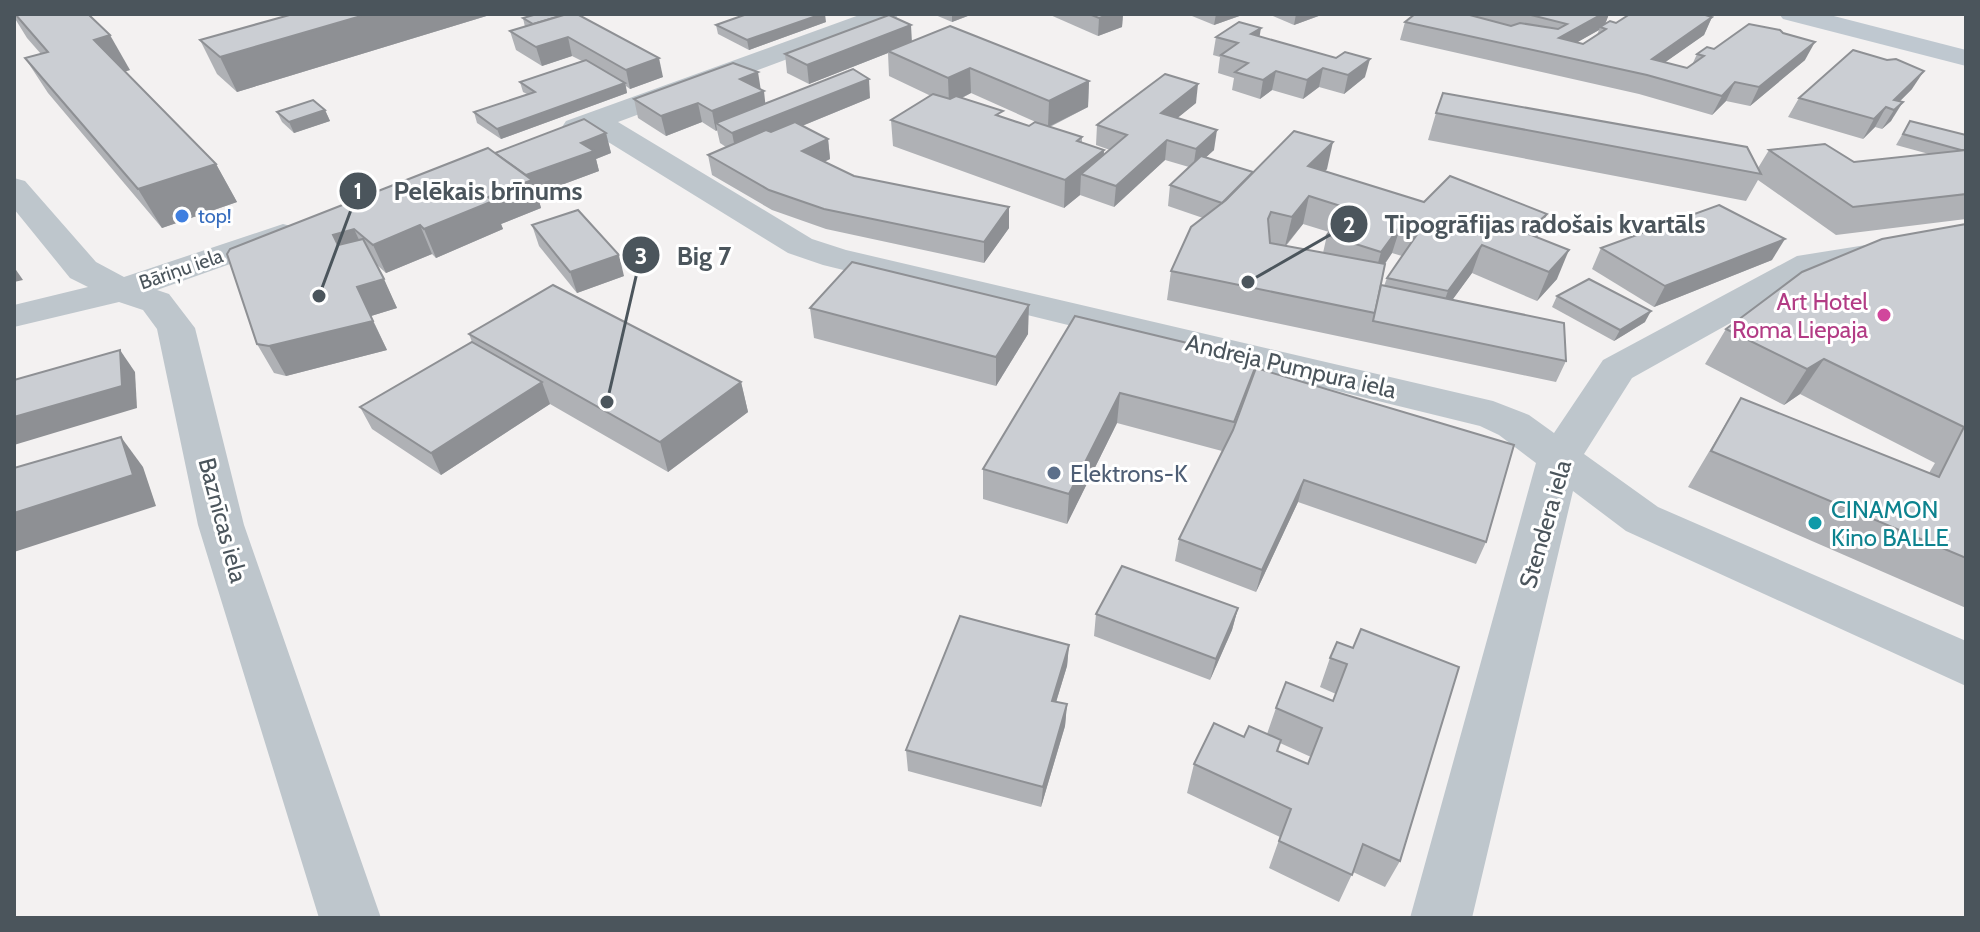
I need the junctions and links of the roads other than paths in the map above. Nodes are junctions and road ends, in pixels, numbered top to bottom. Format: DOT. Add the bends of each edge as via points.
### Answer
graph roads {
  1 [pos="886,14"];
  2 [pos="1792,14"];
  3 [pos="844,19"];
  4 [pos="1907,19"];
  5 [pos="1877,23"];
  6 [pos="1966,58"];
  7 [pos="596,121"];
  8 [pos="553,136"];
  9 [pos="14,188"];
  10 [pos="311,225"];
  11 [pos="1966,239"];
  12 [pos="121,290"];
  13 [pos="14,316"];
  14 [pos="1559,460"];
  15 [pos="1966,664"];
  16 [pos="350,918"];
  17 [pos="1441,918"];
  1 -- 3 [label="street"];
  2 -- 5 [label="street"];
  3 -- 7 [label="street"];
  4 -- 5 [label="street"];
  5 -- 6 [label="street"];
  7 -- 8 [label="street"];
  7 -- 14 [label="street, Andreja Pumpura iela" via="800,246 1493,415"];
  9 -- 12 [label="street, Baznīcas iela" via="83,270"];
  10 -- 12 [label="street, Bāriņu iela"];
  11 -- 14 [label="street, Stendera iela" via="1810,264 1769,286 1617,369"];
  12 -- 13 [label="street, Bāriņu iela"];
  12 -- 16 [label="street, Baznīcas iela" via="156,302 176,328 221,525"];
  14 -- 15 [label="street, Andreja Pumpura iela" via="1642,519"];
  14 -- 17 [label="street, Stendera iela"];
}
